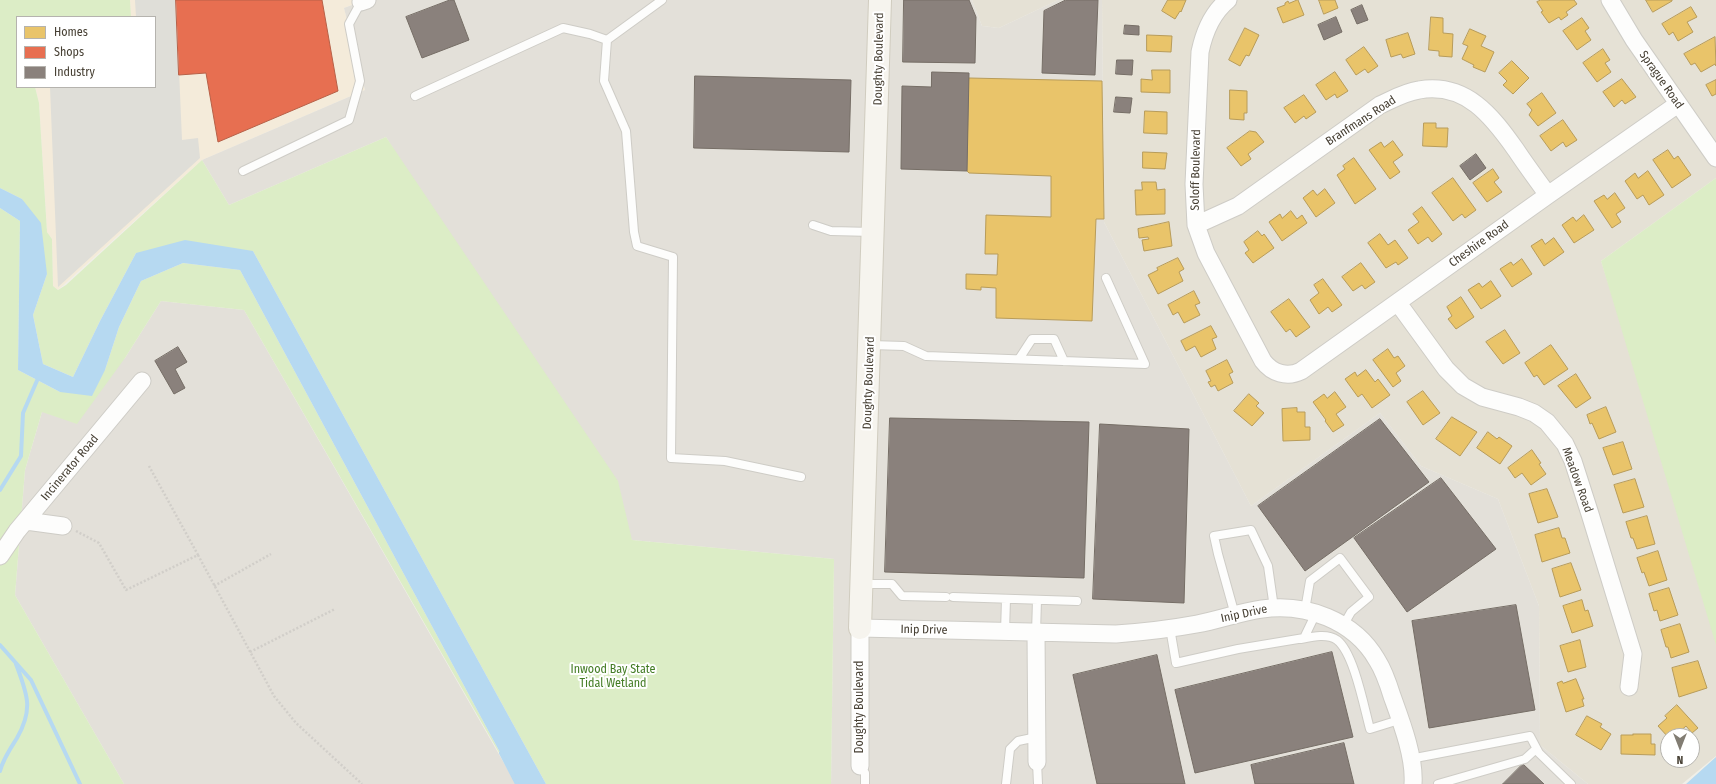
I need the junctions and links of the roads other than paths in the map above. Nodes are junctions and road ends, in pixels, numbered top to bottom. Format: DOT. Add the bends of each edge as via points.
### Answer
graph roads {
  1 [pos="662,0"];
  2 [pos="880,0"];
  3 [pos="1228,0"];
  4 [pos="1610,0"];
  5 [pos="364,1"];
  6 [pos="607,40"];
  7 [pos="415,96"];
  8 [pos="1678,104"];
  9 [pos="1716,158"];
  10 [pos="243,171"];
  11 [pos="1548,195"];
  12 [pos="813,225"];
  13 [pos="1196,225"];
  14 [pos="874,232"];
  15 [pos="1106,278"];
  16 [pos="1398,303"];
  17 [pos="870,345"];
  18 [pos="1019,359"];
  19 [pos="1064,361"];
  20 [pos="1278,372"];
  21 [pos="142,381"];
  22 [pos="801,477"];
  23 [pos="26,521"];
  24 [pos="63,526"];
  25 [pos="0,556"];
  26 [pos="862,584"];
  27 [pos="1006,599"];
  28 [pos="1037,600"];
  29 [pos="1077,601"];
  30 [pos="1274,608"];
  31 [pos="1310,611"];
  32 [pos="1235,615"];
  33 [pos="1343,626"];
  34 [pos="860,628"];
  35 [pos="1170,628"];
  36 [pos="1005,632"];
  37 [pos="1036,633"];
  38 [pos="1298,639"];
  39 [pos="1629,687"];
  40 [pos="1399,720"];
  41 [pos="1037,737"];
  42 [pos="1536,748"];
  43 [pos="1410,759"];
  44 [pos="1037,762"];
  45 [pos="860,766"];
  46 [pos="865,784"];
  47 [pos="1006,784"];
  48 [pos="1038,784"];
  49 [pos="1413,784"];
  50 [pos="1438,784"];
  51 [pos="1570,784"];
  1 -- 6 [label="lane"];
  2 -- 14 [label="main road, Doughty Boulevard"];
  3 -- 13 [label="street, Soloff Boulevard" via="1212,19 1200,52 1194,184"];
  4 -- 8 [label="street, Sprague Road"];
  5 -- 10 [label="lane" via="348,24 360,81 349,120"];
  6 -- 7 [label="lane" via="563,28"];
  6 -- 22 [label="lane" via="604,81 626,131 637,246 673,257 671,458 725,461"];
  8 -- 9 [label="street, Sprague Road"];
  8 -- 11 [label="street, Cheshire Road"];
  11 -- 13 [label="street, Branfmans Road" via="1498,124 1484,109 1456,93 1443,89 1420,89 1402,94 1380,105 1238,206"];
  11 -- 16 [label="street, Cheshire Road"];
  12 -- 14 [label="lane" via="831,231"];
  13 -- 20 [label="street, Soloff Boulevard" via="1206,253 1263,361"];
  14 -- 17 [label="main road, Doughty Boulevard"];
  15 -- 19 [label="lane" via="1145,364"];
  16 -- 20 [label="street, Cheshire Road" via="1301,371 1294,375"];
  16 -- 39 [label="street, Meadow Road" via="1446,369 1463,386 1482,397 1534,413 1547,422 1566,444 1633,654"];
  17 -- 18 [label="lane" via="904,346 926,356"];
  17 -- 26 [label="main road, Doughty Boulevard"];
  18 -- 19 [label="lane"];
  18 -- 19 [label="lane" via="1032,339 1054,340"];
  21 -- 23 [label="street, Incinerator Road"];
  23 -- 24 [label="street"];
  23 -- 25 [label="street, Incinerator Road"];
  26 -- 27 [label="lane" via="892,584 902,596"];
  26 -- 34 [label="main road, Doughty Boulevard"];
  27 -- 28 [label="lane"];
  27 -- 36 [label="lane"];
  28 -- 29 [label="lane"];
  28 -- 37 [label="lane"];
  30 -- 31 [label="street, Inip Drive"];
  30 -- 32 [label="street, Inip Drive"];
  30 -- 32 [label="lane" via="1268,566 1251,530 1214,536"];
  31 -- 33 [label="street, Inip Drive" via="1326,615"];
  31 -- 33 [label="lane" via="1310,580 1340,558 1369,597 1351,612"];
  31 -- 38 [label="lane" via="1304,638"];
  32 -- 35 [label="street, Inip Drive"];
  33 -- 40 [label="street, Inip Drive" via="1354,633 1377,659"];
  34 -- 36 [label="street, Inip Drive"];
  34 -- 45 [label="street, Doughty Boulevard"];
  35 -- 37 [label="street, Inip Drive" via="1116,634"];
  35 -- 38 [label="lane" via="1176,663"];
  36 -- 37 [label="street, Inip Drive"];
  37 -- 41 [label="street"];
  38 -- 40 [label="lane" via="1326,636 1336,640 1344,649 1353,667 1370,729"];
  40 -- 43 [label="street, Inip Drive"];
  41 -- 44 [label="street"];
  41 -- 47 [label="lane" via="1018,741 1010,749"];
  42 -- 43 [label="lane" via="1530,736"];
  42 -- 50 [label="lane" via="1525,759"];
  42 -- 51 [label="lane"];
  43 -- 49 [label="street, Inip Drive"];
  44 -- 48 [label="lane"];
  45 -- 46 [label="lane" via="865,773"];
}
